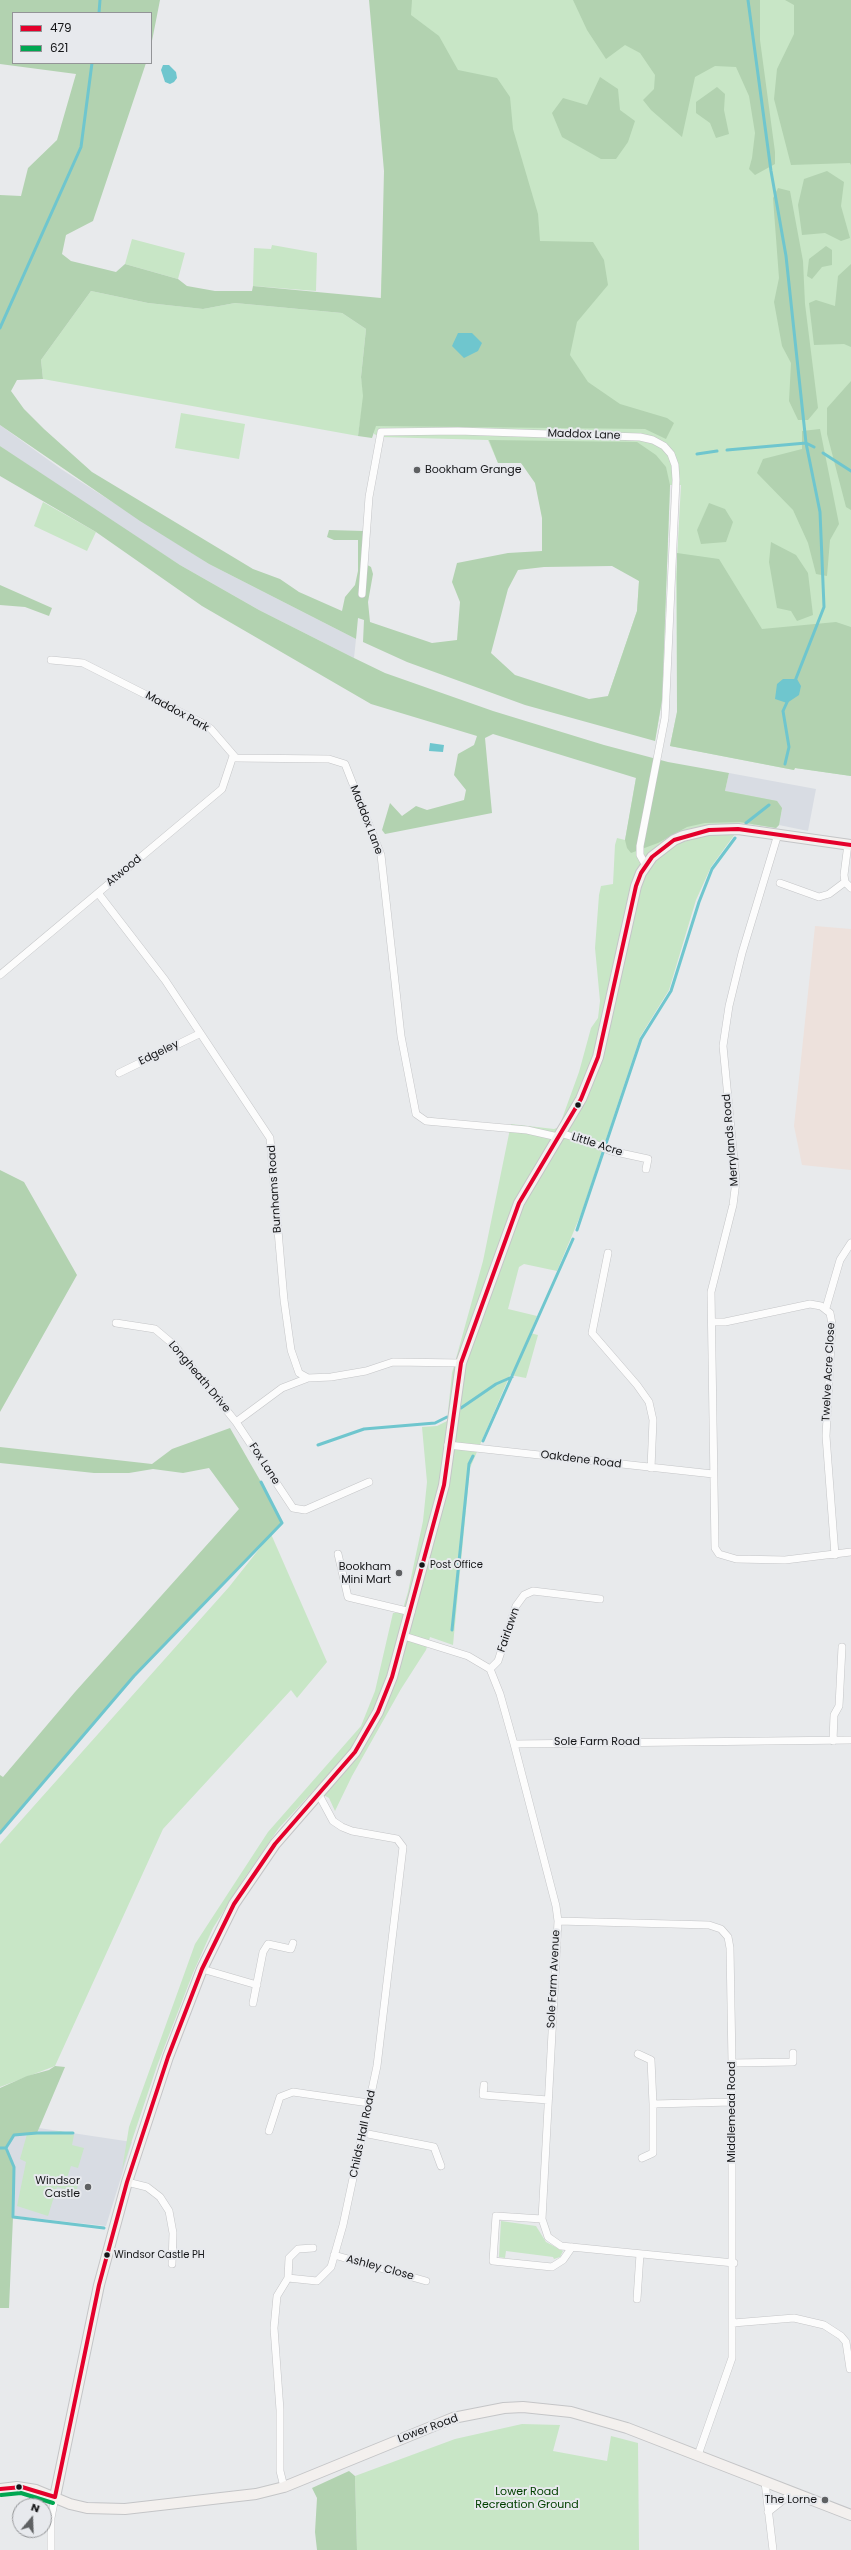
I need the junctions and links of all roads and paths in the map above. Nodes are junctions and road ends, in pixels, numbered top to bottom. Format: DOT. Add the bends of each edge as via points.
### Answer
graph roads {
  1 [pos="362,594"];
  2 [pos="50,660"];
  3 [pos="233,756"];
  4 [pos="778,834"];
  5 [pos="850,845"];
  6 [pos="645,864"];
  7 [pos="845,882"];
  8 [pos="780,883"];
  9 [pos="851,888"];
  10 [pos="98,894"];
  11 [pos="0,975"];
  12 [pos="199,1034"];
  13 [pos="119,1073"];
  14 [pos="559,1135"];
  15 [pos="646,1169"];
  16 [pos="851,1243"];
  17 [pos="608,1253"];
  18 [pos="826,1308"];
  19 [pos="712,1322"];
  20 [pos="116,1323"];
  21 [pos="460,1362"];
  22 [pos="308,1378"];
  23 [pos="236,1422"];
  24 [pos="448,1445"];
  25 [pos="651,1468"];
  26 [pos="713,1474"];
  27 [pos="369,1482"];
  28 [pos="851,1552"];
  29 [pos="338,1554"];
  30 [pos="835,1555"];
  31 [pos="600,1599"];
  32 [pos="411,1612"];
  33 [pos="404,1636"];
  34 [pos="842,1647"];
  35 [pos="490,1669"];
  36 [pos="851,1740"];
  37 [pos="833,1741"];
  38 [pos="514,1744"];
  39 [pos="320,1795"];
  40 [pos="558,1921"];
  41 [pos="293,1943"];
  42 [pos="202,1969"];
  43 [pos="257,1985"];
  44 [pos="253,2003"];
  45 [pos="793,2053"];
  46 [pos="638,2054"];
  47 [pos="732,2063"];
  48 [pos="484,2085"];
  49 [pos="548,2100"];
  50 [pos="732,2102"];
  51 [pos="368,2103"];
  52 [pos="653,2104"];
  53 [pos="269,2131"];
  54 [pos="363,2133"];
  55 [pos="642,2158"];
  56 [pos="441,2166"];
  57 [pos="127,2182"];
  58 [pos="542,2219"];
  59 [pos="313,2248"];
  60 [pos="572,2248"];
  61 [pos="640,2254"];
  62 [pos="334,2255"];
  63 [pos="734,2263"];
  64 [pos="172,2264"];
  65 [pos="288,2278"];
  66 [pos="426,2281"];
  67 [pos="637,2298"];
  68 [pos="733,2323"];
  69 [pos="850,2369"];
  70 [pos="698,2456"];
  71 [pos="765,2482"];
  72 [pos="284,2487"];
  73 [pos="0,2489"];
  74 [pos="792,2493"];
  75 [pos="55,2497"];
  76 [pos="768,2512"];
  77 [pos="851,2516"];
  78 [pos="52,2550"];
  79 [pos="773,2550"];
  1 -- 6 [label="street, Maddox Lane" via="369,497 381,432 458,431 622,436 653,440 671,454 676,480 664,726 640,852"];
  2 -- 3 [label="street, Maddox Park" via="83,663 202,723"];
  3 -- 10 [label="street, Atwood" via="222,789"];
  3 -- 14 [label="street, Maddox Lane" via="245,759 329,759 345,764 381,855 401,1036 416,1114 426,1121"];
  4 -- 5 [label="street"];
  4 -- 6 [label="street" via="738,829 709,830 674,840"];
  4 -- 19 [label="street, Merrylands Road" via="742,953 725,1030 725,1076 736,1181 733,1205 711,1292"];
  5 -- 7 [label="street"];
  6 -- 14 [label="street" via="636,886 598,1056 581,1099"];
  7 -- 8 [label="street" via="829,894 819,897"];
  7 -- 9 [label="street"];
  10 -- 11 [label="street, Atwood"];
  10 -- 12 [label="street, Burnhams Road" via="165,980"];
  12 -- 13 [label="street, Edgeley"];
  12 -- 22 [label="street, Burnhams Road" via="270,1138 284,1300 291,1350 297,1370"];
  14 -- 15 [label="street, Little Acre" via="587,1140 611,1151 648,1159"];
  14 -- 21 [label="street" via="519,1203"];
  16 -- 18 [label="street" via="840,1260"];
  17 -- 25 [label="street" via="592,1333 649,1402 653,1420"];
  18 -- 19 [label="street, Twelve Acre Close" via="810,1304 725,1322"];
  18 -- 30 [label="street, Twelve Acre Close" via="832,1318 826,1436"];
  19 -- 26 [label="street, Merrylands Road"];
  20 -- 23 [label="street, Longheath Drive" via="155,1329 174,1345"];
  21 -- 22 [label="street" via="393,1362 343,1376"];
  21 -- 24 [label="street"];
  22 -- 23 [label="street" via="282,1388"];
  23 -- 27 [label="street, Fox Lane" via="293,1508 305,1510"];
  24 -- 25 [label="street, Oakdene Road"];
  24 -- 32 [label="street" via="444,1485"];
  25 -- 26 [label="street, Oakdene Road"];
  26 -- 30 [label="street, Merrylands Road" via="715,1548 719,1554 736,1559 778,1560"];
  28 -- 30 [label="street, Merrylands Road"];
  29 -- 32 [label="street" via="348,1596"];
  31 -- 35 [label="street, Fairlawn" via="533,1591 524,1595 516,1606 498,1661"];
  32 -- 33 [label="street"];
  33 -- 35 [label="street" via="468,1656"];
  33 -- 39 [label="street" via="378,1712 355,1752"];
  34 -- 37 [label="street" via="839,1706 834,1715"];
  35 -- 38 [label="street"];
  36 -- 37 [label="street, Sole Farm Road"];
  37 -- 38 [label="street, Sole Farm Road"];
  38 -- 40 [label="street, Sole Farm Avenue"];
  39 -- 42 [label="street" via="275,1844 234,1904"];
  39 -- 51 [label="street, Childs Hall Road" via="333,1821 342,1827 397,1839 403,1846 377,2066"];
  40 -- 47 [label="street, Middlemead Road" via="709,1925 720,1928 728,1937 730,1948"];
  40 -- 49 [label="street, Sole Farm Avenue"];
  41 -- 43 [label="street" via="291,1949 268,1944 263,1952"];
  42 -- 43 [label="street"];
  42 -- 57 [label="street" via="168,2057"];
  43 -- 44 [label="street"];
  45 -- 47 [label="street" via="793,2062"];
  46 -- 52 [label="street" via="651,2060"];
  47 -- 50 [label="street, Middlemead Road"];
  48 -- 49 [label="street" via="483,2095"];
  49 -- 58 [label="street, Sole Farm Avenue"];
  50 -- 52 [label="street"];
  50 -- 63 [label="street, Middlemead Road"];
  51 -- 53 [label="street" via="293,2092 280,2097"];
  51 -- 54 [label="street, Childs Hall Road"];
  52 -- 55 [label="street" via="653,2153"];
  54 -- 56 [label="street" via="434,2147"];
  54 -- 62 [label="street, Childs Hall Road"];
  57 -- 64 [label="street" via="147,2188 156,2194 169,2212 173,2233"];
  57 -- 75 [label="street" via="99,2285"];
  58 -- 60 [label="street, Sole Farm Avenue" via="548,2237 562,2246"];
  58 -- 60 [label="street" via="496,2216 493,2261 552,2267 563,2260"];
  59 -- 65 [label="street" via="298,2249 289,2258"];
  60 -- 61 [label="street, Sole Farm Avenue"];
  61 -- 63 [label="street, Sole Farm Avenue"];
  61 -- 67 [label="street"];
  62 -- 65 [label="street, Childs Hall Road" via="330,2267 317,2281"];
  62 -- 66 [label="street, Ashley Close"];
  63 -- 68 [label="street, Middlemead Road"];
  65 -- 72 [label="street" via="277,2296 274,2328 280,2471"];
  68 -- 69 [label="street" via="794,2318 824,2325 846,2342"];
  68 -- 70 [label="street, Middlemead Road" via="732,2358"];
  70 -- 71 [label="street, Lower Road"];
  70 -- 72 [label="street, Lower Road" via="626,2428 571,2412 523,2407 504,2408 453,2418"];
  71 -- 74 [label="street, Lower Road"];
  71 -- 76 [label="street"];
  72 -- 75 [label="street, Lower Road" via="256,2494 125,2509 87,2508"];
  73 -- 75 [label="street, Lower Road" via="22,2487"];
  74 -- 76 [label="street"];
  74 -- 77 [label="street, Lower Road"];
  75 -- 78 [label="street" via="51,2518"];
  76 -- 79 [label="street"];
}
